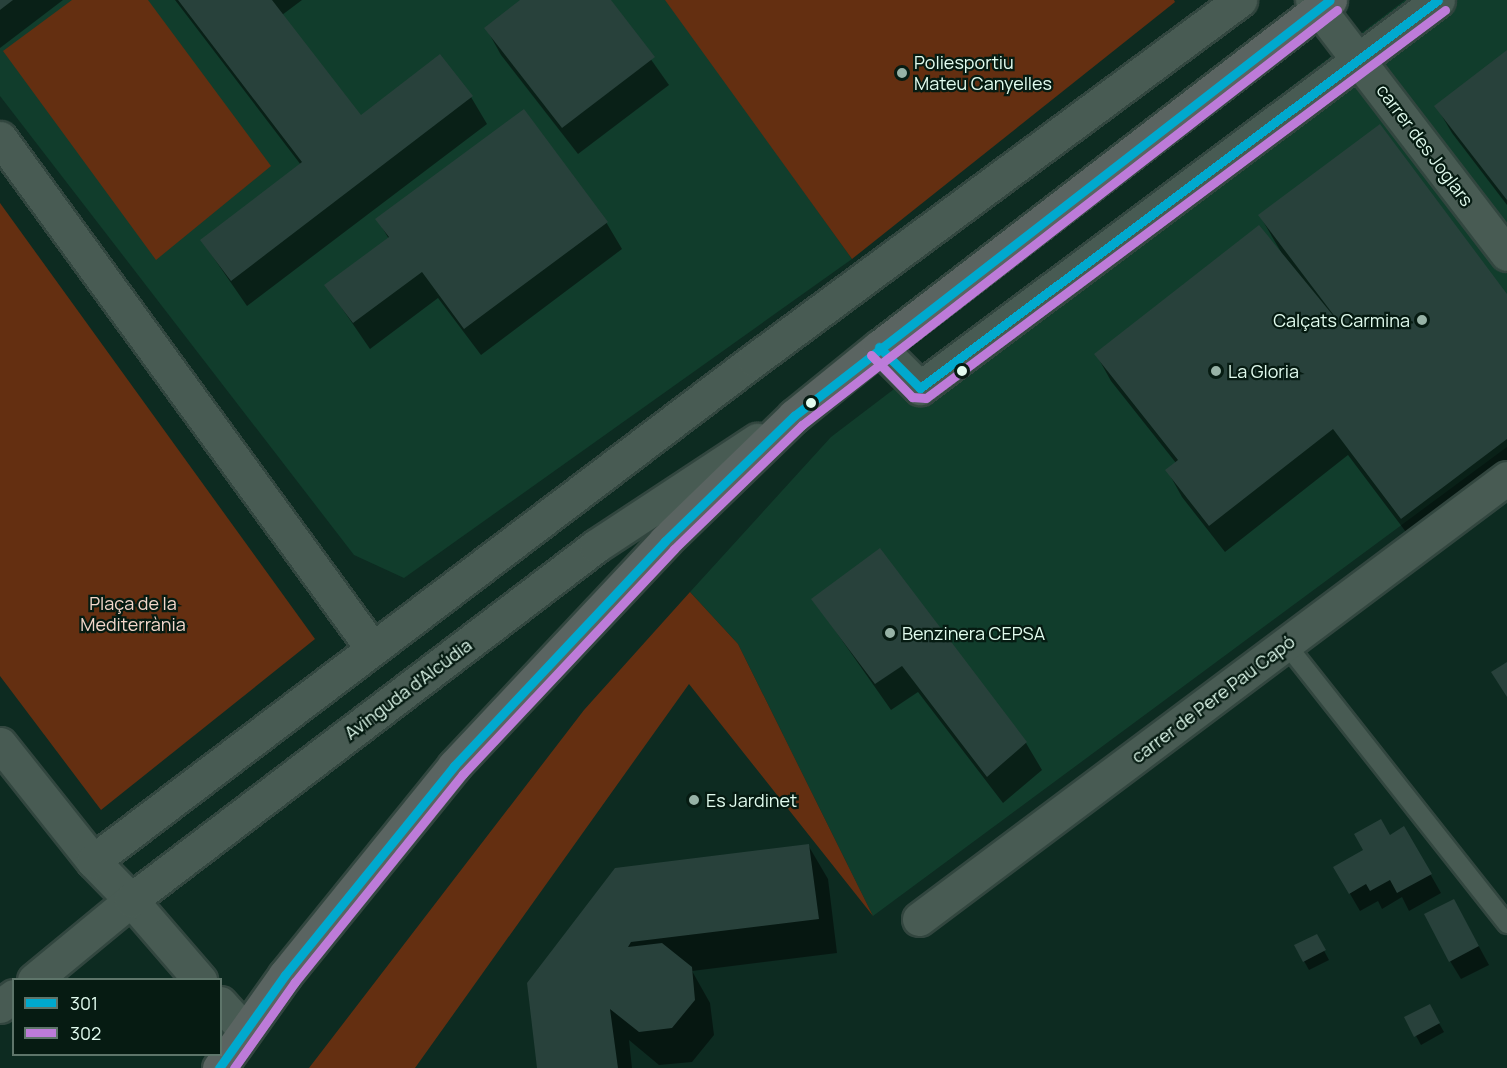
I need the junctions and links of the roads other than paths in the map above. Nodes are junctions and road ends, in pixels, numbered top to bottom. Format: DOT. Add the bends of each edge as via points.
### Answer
graph roads {
  1 [pos="1240,0"];
  2 [pos="1438,0"];
  3 [pos="1320,3"];
  4 [pos="1360,59"];
  5 [pos="0,138"];
  6 [pos="1507,254"];
  7 [pos="879,347"];
  8 [pos="794,416"];
  9 [pos="1507,478"];
  10 [pos="1286,644"];
  11 [pos="372,648"];
  12 [pos="0,744"];
  13 [pos="93,861"];
  14 [pos="131,900"];
  15 [pos="919,920"];
  16 [pos="1507,924"];
  17 [pos="35,978"];
  18 [pos="198,978"];
  19 [pos="222,1007"];
  20 [pos="232,1029"];
  21 [pos="219,1068"];
  1 -- 11 [label="street"];
  2 -- 4 [label="street"];
  3 -- 4 [label="street, carrer des Joglars"];
  3 -- 7 [label="main road"];
  4 -- 6 [label="street, carrer des Joglars"];
  4 -- 7 [label="street" via="920,388"];
  5 -- 11 [label="street"];
  7 -- 8 [label="main road"];
  8 -- 14 [label="street, Avinguda d'Alcúdia" via="596,546"];
  8 -- 20 [label="main road" via="657,550 454,766"];
  9 -- 10 [label="street, carrer de Pere Pau Capó"];
  10 -- 15 [label="street, carrer de Pere Pau Capó"];
  10 -- 16 [label="lane"];
  11 -- 13 [label="street"];
  12 -- 13 [label="street"];
  13 -- 14 [label="street"];
  14 -- 17 [label="street, Avinguda d'Alcúdia"];
  14 -- 18 [label="street"];
  19 -- 20 [label="street"];
  20 -- 21 [label="main road"];
}
